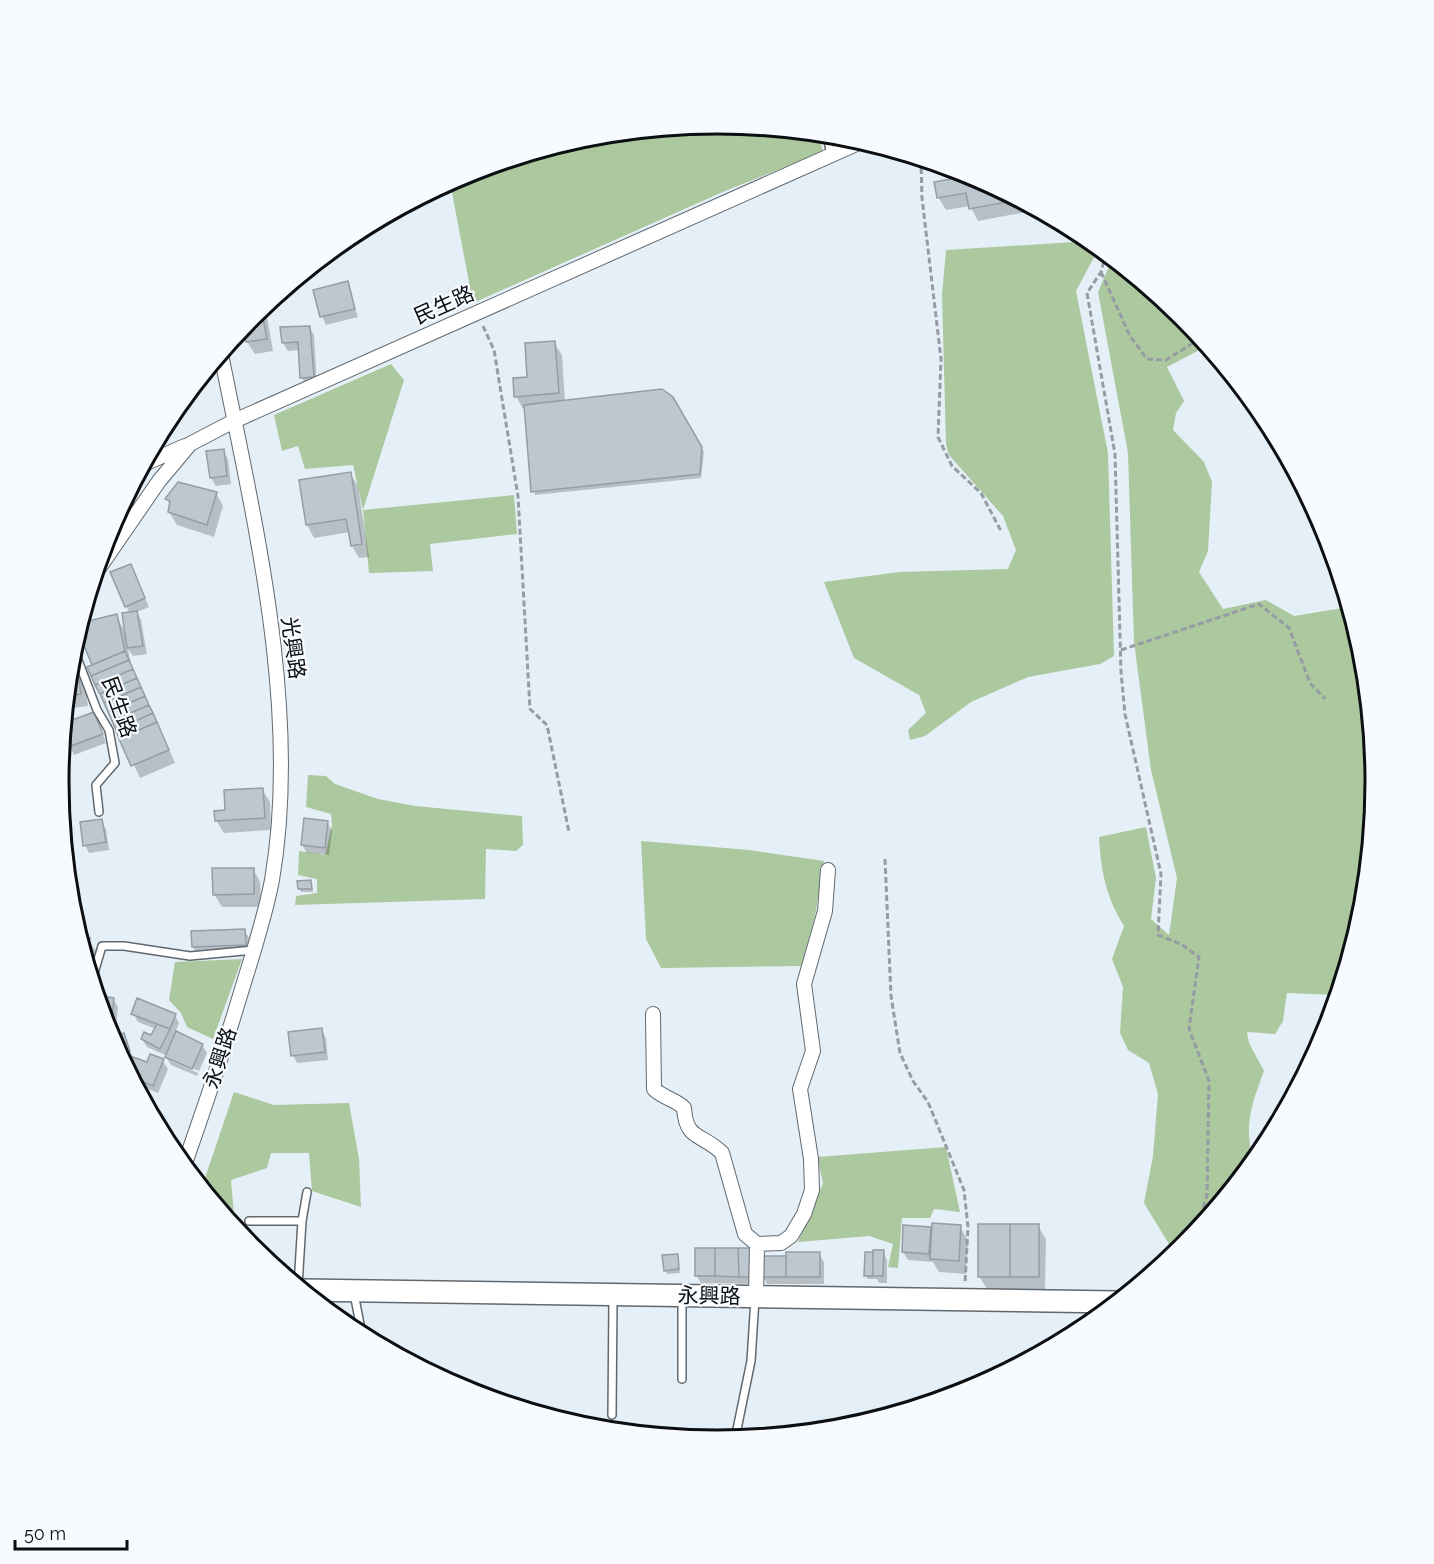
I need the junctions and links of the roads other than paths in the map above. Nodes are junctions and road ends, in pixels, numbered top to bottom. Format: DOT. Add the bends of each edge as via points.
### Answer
graph roads {
  1 [pos="829,144"];
  2 [pos="849,147"];
  3 [pos="831,156"];
  4 [pos="222,365"];
  5 [pos="234,421"];
  6 [pos="190,444"];
  7 [pos="155,460"];
  8 [pos="113,548"];
  9 [pos="80,665"];
  10 [pos="99,812"];
  11 [pos="828,870"];
  12 [pos="254,950"];
  13 [pos="96,967"];
  14 [pos="653,1014"];
  15 [pos="188,1155"];
  16 [pos="307,1192"];
  17 [pos="249,1221"];
  18 [pos="302,1221"];
  19 [pos="757,1244"];
  20 [pos="299,1276"];
  21 [pos="316,1290"];
  22 [pos="353,1291"];
  23 [pos="613,1293"];
  24 [pos="682,1296"];
  25 [pos="756,1297"];
  26 [pos="1103,1302"];
  27 [pos="359,1322"];
  28 [pos="682,1379"];
  29 [pos="612,1415"];
  30 [pos="737,1430"];
  1 -- 3 [label="lane"];
  2 -- 3 [label="street, 民生路"];
  3 -- 5 [label="street, 民生路"];
  4 -- 5 [label="street, 光興路"];
  5 -- 6 [label="street, 民生路"];
  5 -- 12 [label="street, 光興路" via="279,697 279,821 272,880"];
  6 -- 7 [label="street"];
  6 -- 8 [label="street, 民生路"];
  9 -- 10 [label="lane, 民生路" via="109,730 115,762 96,785"];
  11 -- 19 [label="street" via="825,910 804,984 813,1052 800,1089 812,1190 791,1236 781,1243"];
  12 -- 13 [label="lane" via="190,956 102,946"];
  12 -- 15 [label="street, 永興路"];
  14 -- 19 [label="street" via="654,1089 684,1108 685,1124 691,1135 713,1143 722,1153 745,1234"];
  16 -- 18 [label="lane"];
  17 -- 18 [label="lane"];
  18 -- 20 [label="lane"];
  19 -- 25 [label="street"];
  21 -- 22 [label="main road, 永興路"];
  22 -- 23 [label="main road, 永興路"];
  22 -- 27 [label="lane"];
  23 -- 24 [label="main road, 永興路"];
  23 -- 29 [label="lane"];
  24 -- 25 [label="main road, 永興路"];
  24 -- 28 [label="lane"];
  25 -- 26 [label="main road, 永興路"];
  25 -- 30 [label="lane" via="751,1361"];
}
